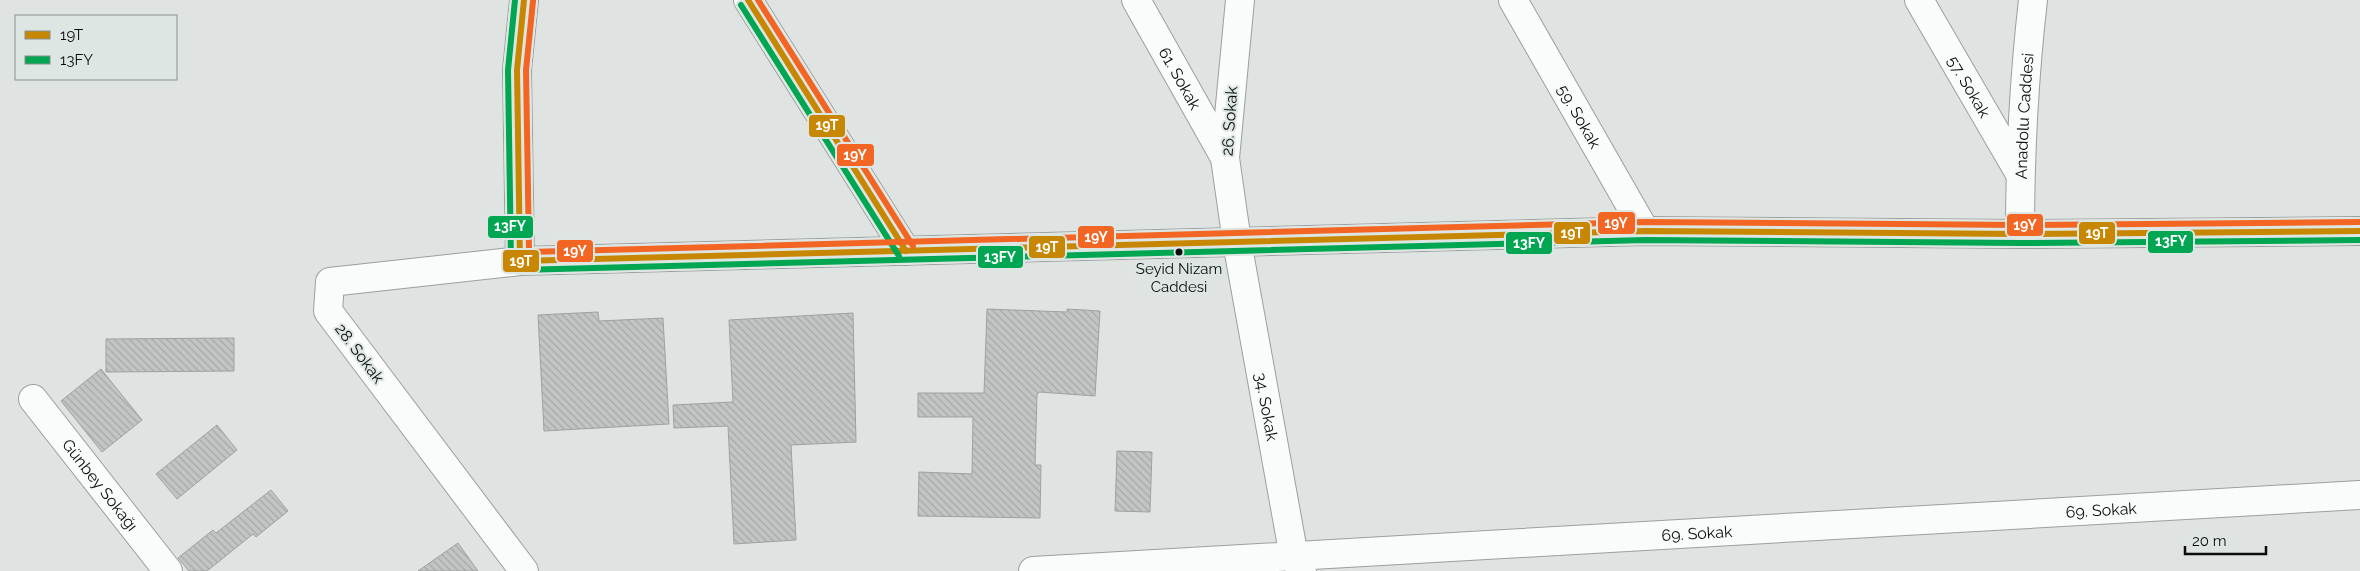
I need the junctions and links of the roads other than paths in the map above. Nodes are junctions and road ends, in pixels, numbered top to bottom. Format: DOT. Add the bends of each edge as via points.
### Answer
graph roads {
  1 [pos="524,0"];
  2 [pos="748,0"];
  3 [pos="1136,0"];
  4 [pos="1240,0"];
  5 [pos="1513,0"];
  6 [pos="1919,0"];
  7 [pos="2033,0"];
  8 [pos="1225,158"];
  9 [pos="2020,174"];
  10 [pos="1645,231"];
  11 [pos="2360,232"];
  12 [pos="2020,234"];
  13 [pos="1237,242"];
  14 [pos="906,251"];
  15 [pos="520,261"];
  16 [pos="33,399"];
  17 [pos="2360,495"];
  18 [pos="1298,564"];
  19 [pos="168,571"];
  20 [pos="524,571"];
  21 [pos="1033,571"];
  1 -- 15 [label="street" via="517,70"];
  2 -- 14 [label="street"];
  3 -- 8 [label="street, 61. Sokak"];
  4 -- 8 [label="street, 26. Sokak"];
  5 -- 10 [label="street, 59. Sokak"];
  6 -- 9 [label="street, 57. Sokak"];
  7 -- 9 [label="street, Anadolu Caddesi" via="2026,58"];
  8 -- 13 [label="street, 26. Sokak"];
  9 -- 12 [label="street, Anadolu Caddesi"];
  10 -- 12 [label="street"];
  10 -- 13 [label="street"];
  11 -- 12 [label="street"];
  13 -- 14 [label="street"];
  13 -- 18 [label="street, 34. Sokak"];
  14 -- 15 [label="street"];
  15 -- 20 [label="street, 28. Sokak" via="330,282 328,311"];
  16 -- 19 [label="street, Günbey Sokağı"];
  17 -- 18 [label="street, 69. Sokak"];
  18 -- 21 [label="street, 69. Sokak"];
}
